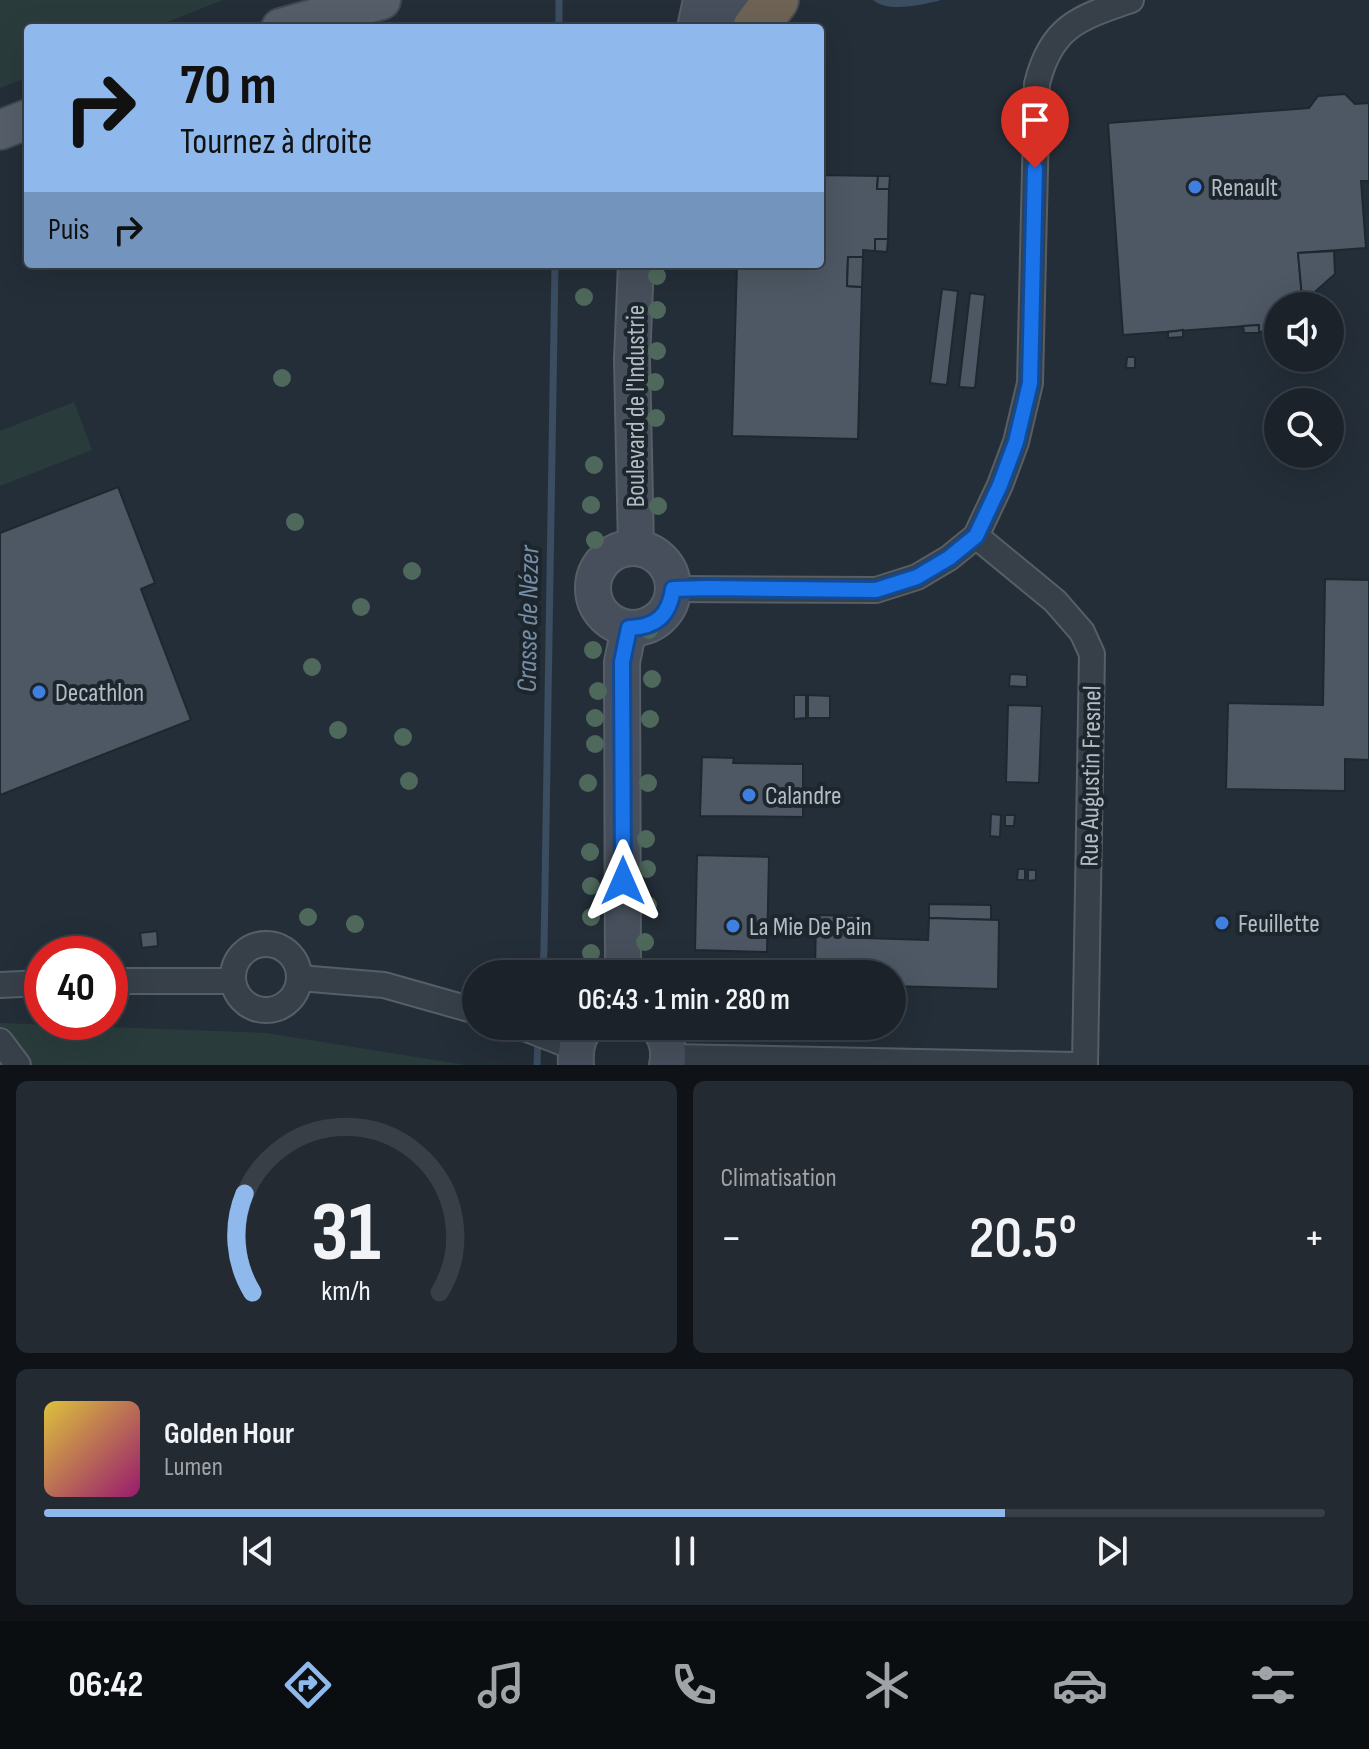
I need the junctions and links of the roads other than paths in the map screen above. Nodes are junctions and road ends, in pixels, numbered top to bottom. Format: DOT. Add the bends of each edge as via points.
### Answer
graph roads {
  1 [pos="314,0"];
  2 [pos="381,0"];
  3 [pos="701,0"];
  4 [pos="736,0"];
  5 [pos="776,0"];
  6 [pos="1131,0"];
  7 [pos="264,24"];
  8 [pos="295,24"];
  9 [pos="696,24"];
  10 [pos="725,24"];
  11 [pos="758,24"];
  12 [pos="24,121"];
  13 [pos="0,130"];
  14 [pos="636,268"];
  15 [pos="976,536"];
  16 [pos="636,548"];
  17 [pos="673,589"];
  18 [pos="629,628"];
  19 [pos="623,960"];
  20 [pos="299,978"];
  21 [pos="128,981"];
  22 [pos="233,981"];
  23 [pos="24,984"];
  24 [pos="0,985"];
  25 [pos="462,1007"];
  26 [pos="0,1041"];
  27 [pos="664,1049"];
  28 [pos="18,1065"];
  29 [pos="1074,1065"];
  30 [pos="1085,1065"];
  1 -- 7 [label="main road"];
  2 -- 8 [label="main road"];
  3 -- 9 [label="street"];
  4 -- 10 [label="street"];
  5 -- 11 [label="highway"];
  6 -- 15 [label="street" via="1075,22 1056,38 1042,62 1037,84 1030,383 1016,442"];
  12 -- 13 [label="main road"];
  14 -- 16 [label="street, Boulevard de l'Industrie"];
  15 -- 17 [label="street" via="917,577 876,590"];
  15 -- 30 [label="street, Rue Augustin Fresnel" via="1055,601 1082,632 1092,654"];
  16 -- 17 [label="street" via="667,566"];
  16 -- 18 [label="street" via="610,555 594,578 596,605 604,616"];
  17 -- 18 [label="street" via="665,614"];
  18 -- 19 [label="street" via="622,662"];
  20 -- 22 [label="street" via="291,999 262,1011 242,1001"];
  20 -- 22 [label="street" via="294,960 270,944 250,948 236,962"];
  20 -- 25 [label="street" via="384,985"];
  21 -- 22 [label="street"];
  23 -- 24 [label="street"];
  26 -- 28 [label="street"];
  27 -- 29 [label="street"];
}
